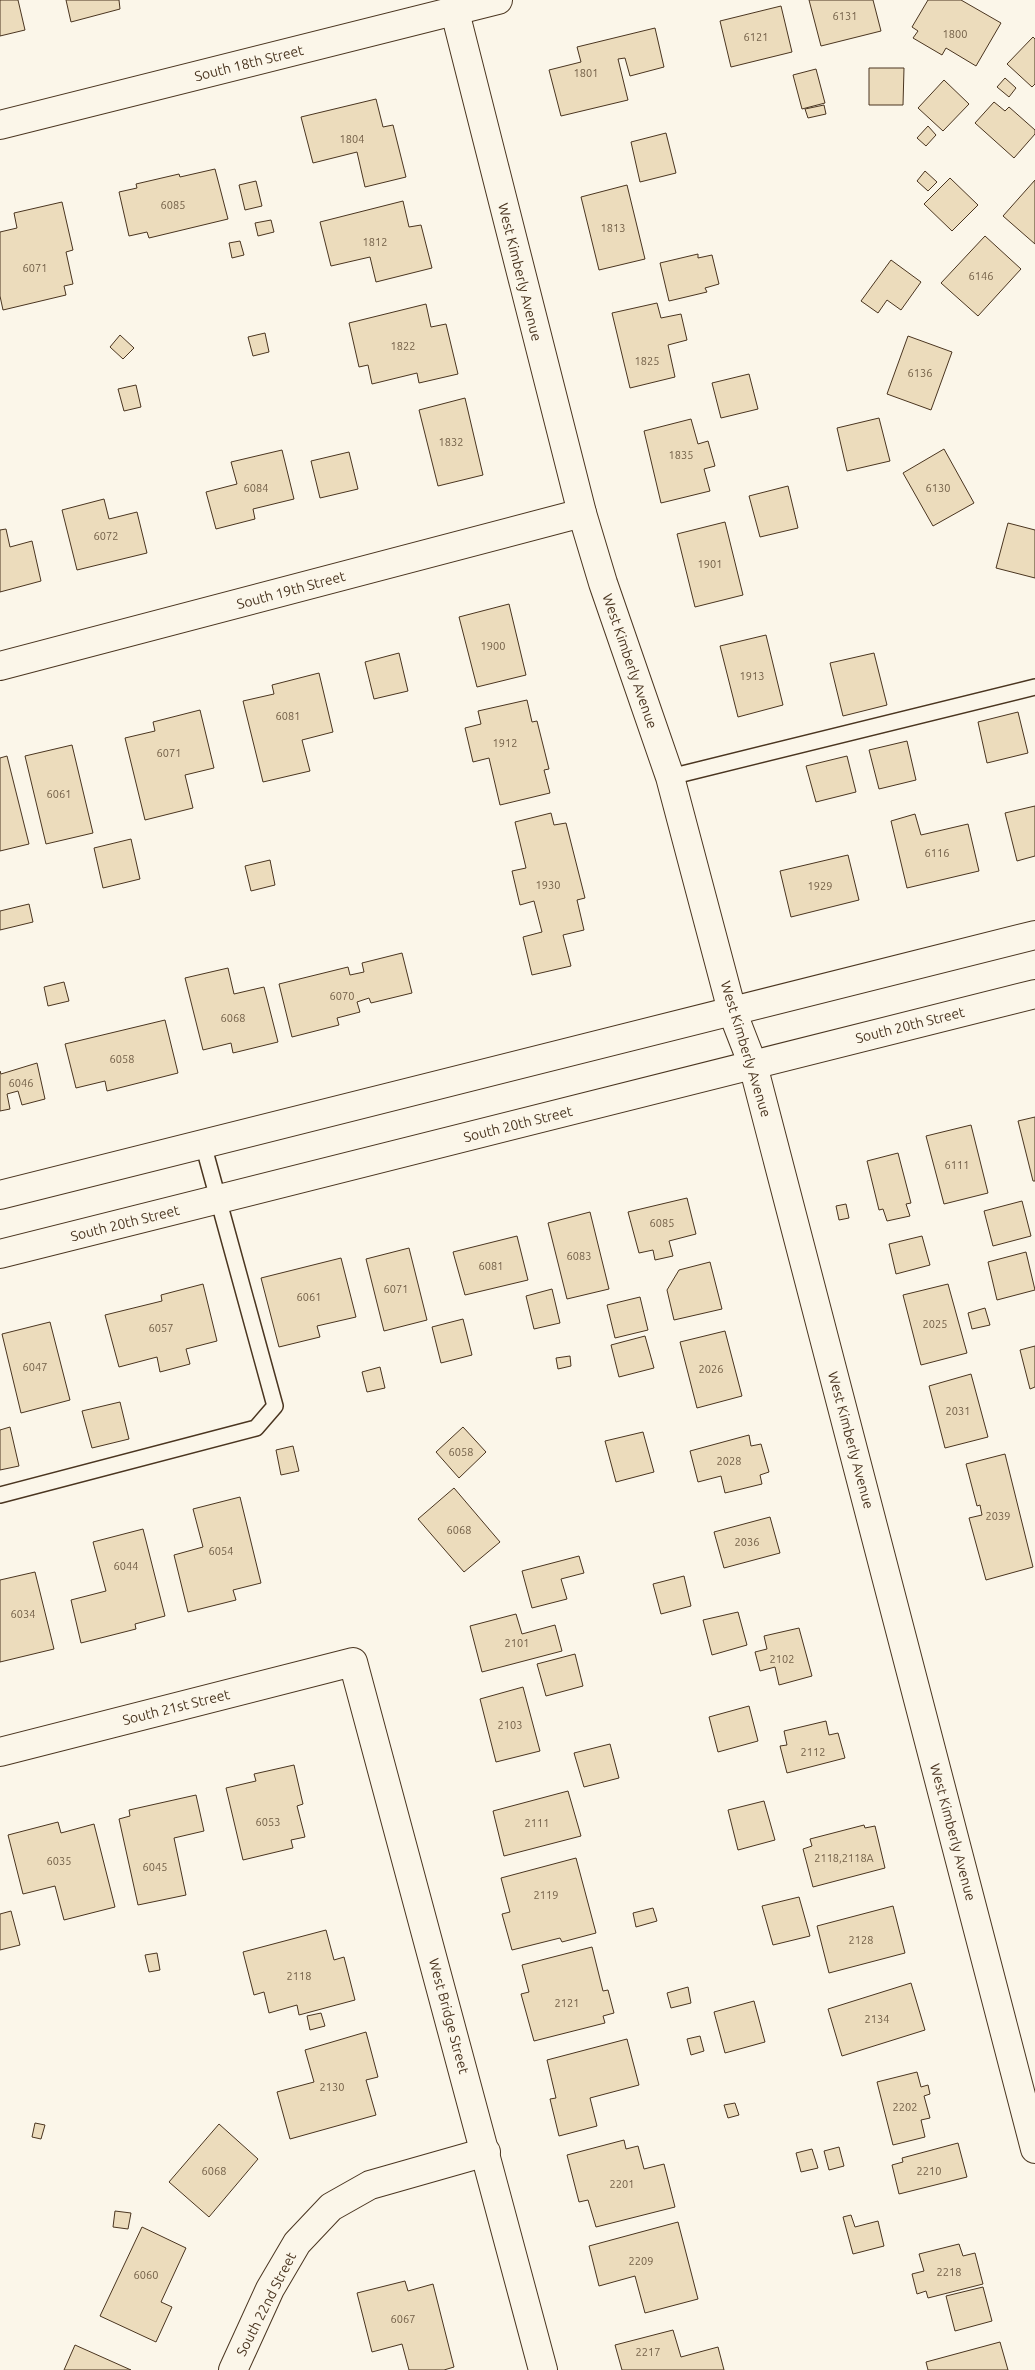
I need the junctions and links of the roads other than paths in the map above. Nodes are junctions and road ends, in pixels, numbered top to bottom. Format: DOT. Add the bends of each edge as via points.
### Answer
graph roads {
  1 [pos="498,0"];
  2 [pos="455,12"];
  3 [pos="0,125"];
  4 [pos="582,513"];
  5 [pos="0,666"];
  6 [pos="1035,687"];
  7 [pos="670,777"];
  8 [pos="1035,935"];
  9 [pos="1035,994"];
  10 [pos="732,1011"];
  11 [pos="753,1065"];
  12 [pos="203,1144"];
  13 [pos="0,1195"];
  14 [pos="217,1199"];
  15 [pos="0,1254"];
  16 [pos="0,1495"];
  17 [pos="353,1662"];
  18 [pos="0,1752"];
  19 [pos="1035,2149"];
  20 [pos="486,2152"];
  21 [pos="233,2370"];
  22 [pos="543,2370"];
  1 -- 2 [label="street, South 18th Street"];
  2 -- 3 [label="street, South 18th Street"];
  2 -- 4 [label="street, West Kimberly Avenue"];
  4 -- 5 [label="street, South 19th Street"];
  4 -- 7 [label="street, West Kimberly Avenue"];
  6 -- 7 [label="lane"];
  7 -- 10 [label="street, West Kimberly Avenue"];
  8 -- 10 [label="street"];
  9 -- 11 [label="street, South 20th Street"];
  10 -- 11 [label="street, West Kimberly Avenue"];
  10 -- 12 [label="street"];
  11 -- 14 [label="street, South 20th Street"];
  11 -- 19 [label="street, West Kimberly Avenue"];
  12 -- 13 [label="street"];
  12 -- 14 [label="lane"];
  14 -- 15 [label="street, South 20th Street"];
  14 -- 16 [label="lane" via="275,1406 256,1428"];
  17 -- 18 [label="street, South 21st Street"];
  17 -- 20 [label="street, West Bridge Street"];
  20 -- 21 [label="street, South 22nd Street" via="370,2185 331,2207 297,2243 270,2289"];
  20 -- 22 [label="street, West Bridge Street"];
}
